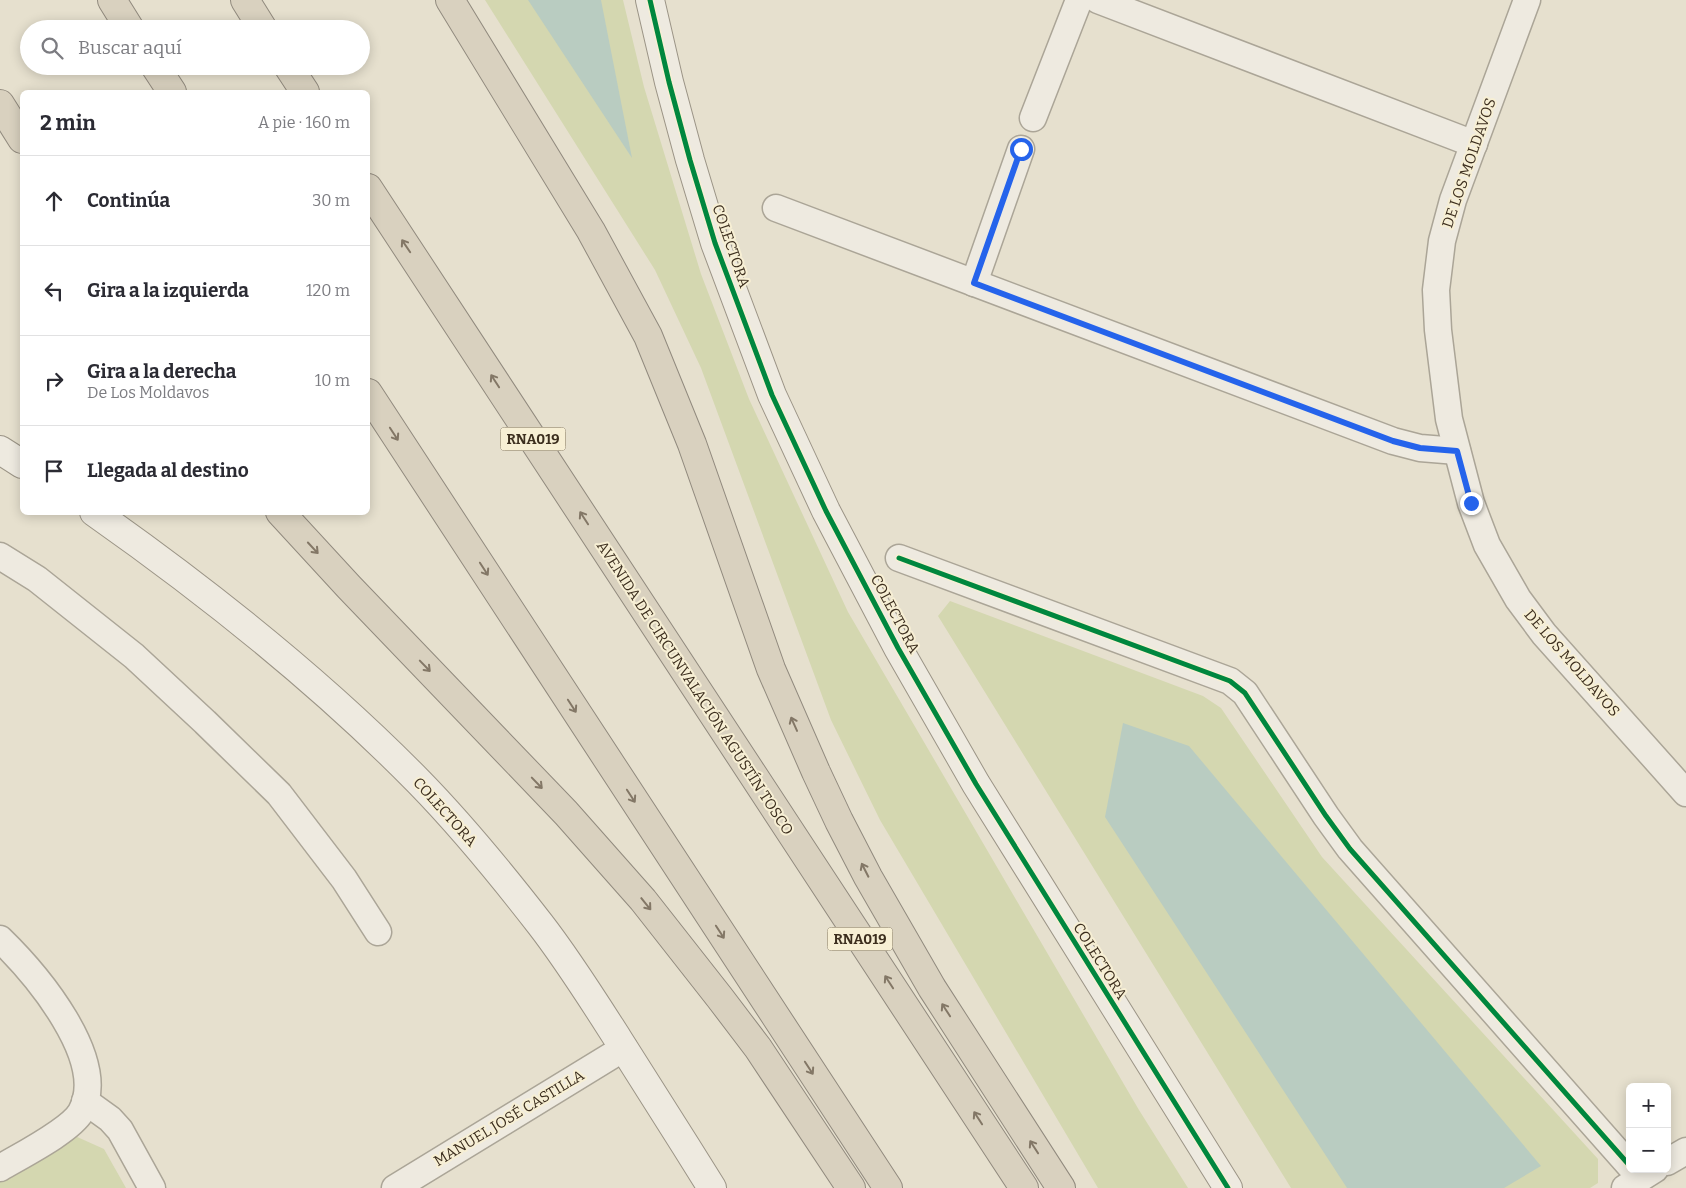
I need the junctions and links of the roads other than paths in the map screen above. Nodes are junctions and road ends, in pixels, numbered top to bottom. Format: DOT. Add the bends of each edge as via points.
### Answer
graph roads {
  1 [pos="112,0"];
  2 [pos="245,0"];
  3 [pos="450,0"];
  4 [pos="650,0"];
  5 [pos="1080,0"];
  6 [pos="1098,0"];
  7 [pos="1527,0"];
  8 [pos="124,20"];
  9 [pos="257,20"];
  10 [pos="161,75"];
  11 [pos="294,75"];
  12 [pos="171,90"];
  13 [pos="304,90"];
  14 [pos="0,104"];
  15 [pos="1033,118"];
  16 [pos="20,136"];
  17 [pos="1474,144"];
  18 [pos="1021,149"];
  19 [pos="370,191"];
  20 [pos="776,208"];
  21 [pos="974,283"];
  22 [pos="370,396"];
  23 [pos="0,450"];
  24 [pos="1457,451"];
  25 [pos="20,463"];
  26 [pos="98,515"];
  27 [pos="283,515"];
  28 [pos="0,556"];
  29 [pos="899,558"];
  30 [pos="1686,793"];
  31 [pos="378,932"];
  32 [pos="0,939"];
  33 [pos="624,1048"];
  34 [pos="84,1101"];
  35 [pos="1686,1151"];
  36 [pos="1671,1160"];
  37 [pos="0,1168"];
  38 [pos="1637,1174"];
  39 [pos="398,1187"];
  40 [pos="152,1188"];
  41 [pos="712,1188"];
  42 [pos="851,1188"];
  43 [pos="888,1188"];
  44 [pos="1024,1188"];
  45 [pos="1061,1188"];
  46 [pos="1228,1188"];
  1 -- 8 [label="highway"];
  2 -- 9 [label="highway"];
  45 -- 3 [label="highway, one-way" via="932,988 843,829 770,670 692,444 648,336 591,231"];
  4 -- 46 [label="street, COLECTORA" via="669,82 715,243 772,395 826,511 898,648 976,784"];
  5 -- 15 [label="street"];
  6 -- 17 [label="street"];
  7 -- 17 [label="street, DE LOS MOLDAVOS"];
  10 -- 12 [label="highway"];
  11 -- 13 [label="highway"];
  14 -- 16 [label="highway"];
  17 -- 24 [label="street, DE LOS MOLDAVOS" via="1442,241 1436,290 1449,419"];
  18 -- 21 [label="street"];
  44 -- 19 [label="highway, AVENIDA DE CIRCUNVALACIÓN AGUSTÍN TOSCO / RNA019, one-way"];
  20 -- 21 [label="street"];
  21 -- 24 [label="street" via="1393,441 1420,448"];
  22 -- 43 [label="highway, one-way"];
  23 -- 25 [label="street"];
  24 -- 30 [label="street, DE LOS MOLDAVOS" via="1486,546 1518,598 1544,634"];
  26 -- 33 [label="street, COLECTORA" via="286,658 420,782 482,851 540,925"];
  27 -- 42 [label="highway, one-way" via="566,813 637,893 753,1041"];
  28 -- 31 [label="street" via="37,579 134,656 272,788 344,878"];
  29 -- 38 [label="street" via="1230,681 1245,693 1350,849"];
  32 -- 34 [label="street" via="37,978 73,1034 86,1065 87,1094"];
  33 -- 39 [label="street, MANUEL JOSÉ CASTILLA"];
  33 -- 41 [label="street, COLECTORA"];
  34 -- 37 [label="street" via="81,1112 68,1127"];
  34 -- 40 [label="street" via="120,1130"];
  35 -- 36 [label="street"];
}
